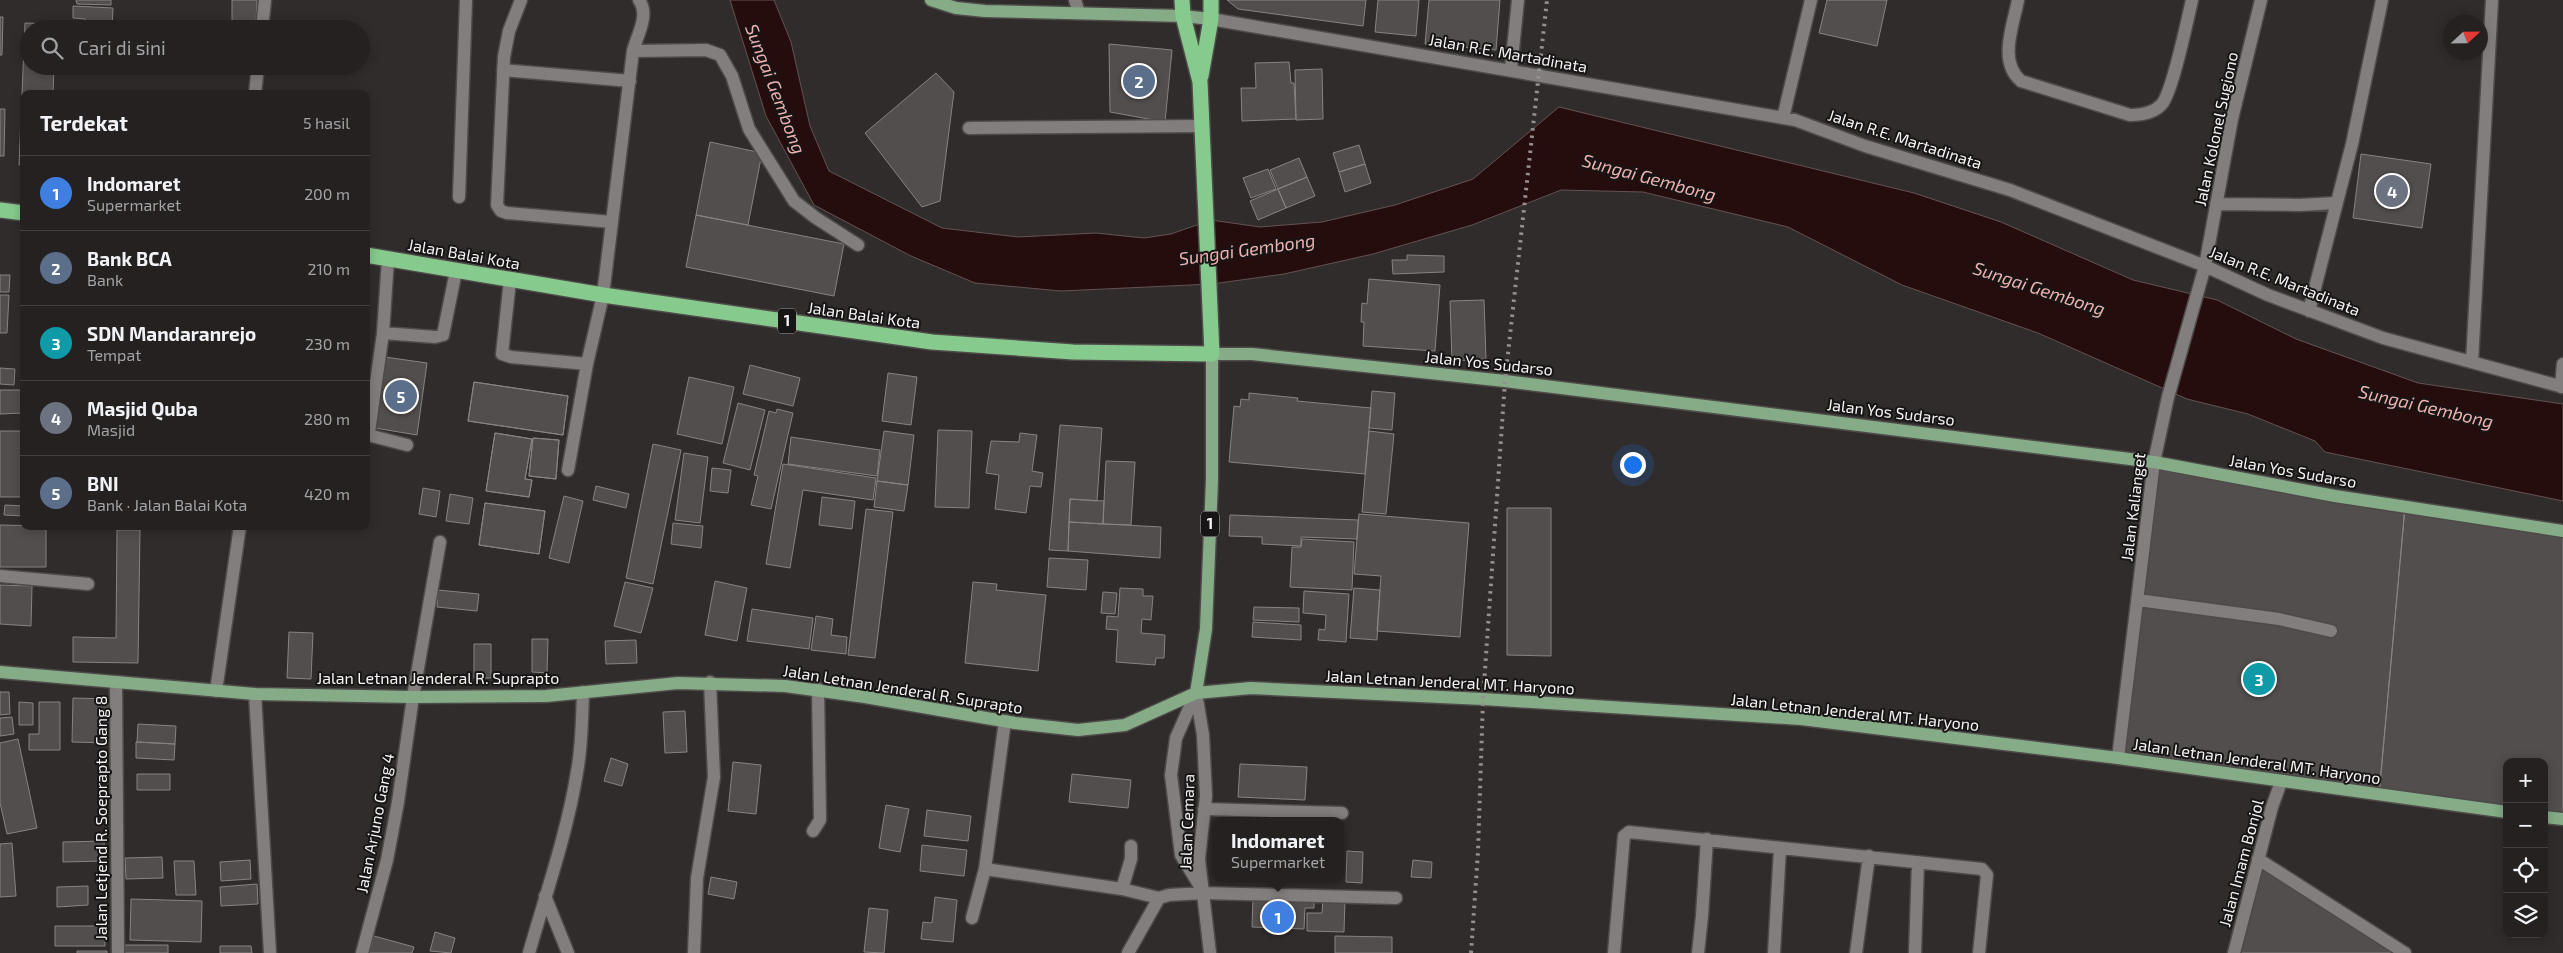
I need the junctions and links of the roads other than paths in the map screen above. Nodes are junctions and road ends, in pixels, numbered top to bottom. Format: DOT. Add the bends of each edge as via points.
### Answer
graph roads {
  1 [pos="265,0"];
  2 [pos="466,0"];
  3 [pos="521,0"];
  4 [pos="640,0"];
  5 [pos="931,0"];
  6 [pos="1182,0"];
  7 [pos="1211,0"];
  8 [pos="1518,0"];
  9 [pos="1811,0"];
  10 [pos="2018,0"];
  11 [pos="2192,0"];
  12 [pos="2261,0"];
  13 [pos="2382,0"];
  14 [pos="2492,0"];
  15 [pos="1077,6"];
  16 [pos="1183,16"];
  17 [pos="1211,19"];
  18 [pos="263,20"];
  19 [pos="633,51"];
  20 [pos="1510,69"];
  21 [pos="503,70"];
  22 [pos="257,75"];
  23 [pos="630,82"];
  24 [pos="1200,82"];
  25 [pos="255,90"];
  26 [pos="1783,118"];
  27 [pos="1202,126"];
  28 [pos="969,128"];
  29 [pos="459,197"];
  30 [pos="2336,203"];
  31 [pos="2216,204"];
  32 [pos="0,210"];
  33 [pos="20,212"];
  34 [pos="612,222"];
  35 [pos="858,245"];
  36 [pos="370,257"];
  37 [pos="388,259"];
  38 [pos="2204,266"];
  39 [pos="456,271"];
  40 [pos="510,280"];
  41 [pos="603,295"];
  42 [pos="2309,311"];
  43 [pos="382,333"];
  44 [pos="1212,354"];
  45 [pos="2472,362"];
  46 [pos="587,364"];
  47 [pos="2563,364"];
  48 [pos="2562,387"];
  49 [pos="370,424"];
  50 [pos="370,433"];
  51 [pos="407,445"];
  52 [pos="2154,462"];
  53 [pos="568,470"];
  54 [pos="239,530"];
  55 [pos="2563,531"];
  56 [pos="440,542"];
  57 [pos="0,576"];
  58 [pos="88,584"];
  59 [pos="2138,600"];
  60 [pos="2331,631"];
  61 [pos="0,672"];
  62 [pos="116,682"];
  63 [pos="710,682"];
  64 [pos="818,689"];
  65 [pos="216,691"];
  66 [pos="583,692"];
  67 [pos="1196,693"];
  68 [pos="254,694"];
  69 [pos="413,697"];
  70 [pos="1004,720"];
  71 [pos="2118,758"];
  72 [pos="2281,782"];
  73 [pos="1204,809"];
  74 [pos="2503,811"];
  75 [pos="1342,813"];
  76 [pos="2548,817"];
  77 [pos="2563,819"];
  78 [pos="813,831"];
  79 [pos="1707,839"];
  80 [pos="1131,846"];
  81 [pos="1780,848"];
  82 [pos="1869,856"];
  83 [pos="2258,859"];
  84 [pos="1918,862"];
  85 [pos="985,869"];
  86 [pos="1122,890"];
  87 [pos="1204,893"];
  88 [pos="545,896"];
  89 [pos="1159,898"];
  90 [pos="1396,898"];
  91 [pos="972,918"];
  92 [pos="118,953"];
  93 [pos="270,953"];
  94 [pos="362,953"];
  95 [pos="529,953"];
  96 [pos="568,953"];
  97 [pos="694,953"];
  98 [pos="1128,953"];
  99 [pos="1210,953"];
  100 [pos="1614,953"];
  101 [pos="1698,953"];
  102 [pos="1774,953"];
  103 [pos="1856,953"];
  104 [pos="1915,953"];
  105 [pos="1980,953"];
  106 [pos="2234,953"];
  107 [pos="2405,953"];
  1 -- 18 [label="street"];
  2 -- 29 [label="street"];
  3 -- 21 [label="street" via="509,32"];
  4 -- 19 [label="street" via="644,9"];
  5 -- 15 [label="main road" via="956,8 985,11"];
  6 -- 16 [label="highway, 1"];
  7 -- 17 [label="highway, 1"];
  8 -- 20 [label="street"];
  9 -- 26 [label="street"];
  10 -- 11 [label="street" via="2008,55 2008,65 2014,75 2022,82 2130,115 2146,114 2162,104 2170,86"];
  12 -- 31 [label="street, Jalan Kolonel Sugiono" via="2232,119"];
  13 -- 30 [label="street" via="2352,144"];
  14 -- 45 [label="street"];
  15 -- 16 [label="main road"];
  16 -- 17 [label="main road"];
  16 -- 24 [label="highway, 1"];
  17 -- 20 [label="street, Jalan R.E. Martadinata"];
  17 -- 24 [label="highway, 1"];
  19 -- 23 [label="street"];
  19 -- 35 [label="street" via="706,50 720,55 732,76 748,129 794,200"];
  20 -- 26 [label="street, Jalan R.E. Martadinata"];
  21 -- 23 [label="street"];
  21 -- 34 [label="street" via="497,198 500,209 507,213"];
  22 -- 25 [label="street"];
  23 -- 34 [label="street"];
  24 -- 27 [label="highway, 1"];
  26 -- 38 [label="street, Jalan R.E. Martadinata" via="2010,190"];
  27 -- 28 [label="street"];
  27 -- 44 [label="highway, 1"];
  30 -- 31 [label="street"];
  30 -- 42 [label="street"];
  31 -- 38 [label="street, Jalan Kolonel Sugiono"];
  32 -- 33 [label="highway"];
  34 -- 41 [label="street"];
  36 -- 37 [label="highway, Jalan Balai Kota / 1"];
  37 -- 39 [label="highway, Jalan Balai Kota / 1"];
  37 -- 43 [label="street"];
  38 -- 42 [label="street, Jalan R.E. Martadinata"];
  38 -- 52 [label="street, Jalan Kalianget" via="2168,397"];
  39 -- 40 [label="highway, Jalan Balai Kota / 1"];
  39 -- 43 [label="street" via="443,335"];
  40 -- 41 [label="highway, Jalan Balai Kota / 1"];
  40 -- 46 [label="street" via="502,354"];
  41 -- 44 [label="highway, Jalan Balai Kota / 1" via="932,342 1072,352"];
  41 -- 46 [label="street"];
  42 -- 45 [label="street, Jalan R.E. Martadinata" via="2383,338"];
  43 -- 49 [label="street"];
  44 -- 52 [label="main road, Jalan Yos Sudarso" via="1252,354 1505,381"];
  44 -- 67 [label="main road, 1" via="1212,480 1206,628"];
  45 -- 48 [label="street, Jalan R.E. Martadinata"];
  46 -- 53 [label="street"];
  47 -- 48 [label="street"];
  50 -- 51 [label="street"];
  52 -- 55 [label="main road, Jalan Yos Sudarso" via="2335,496"];
  52 -- 59 [label="street, Jalan Kalianget"];
  54 -- 65 [label="street"];
  56 -- 69 [label="street, Jalan Arjuno Gang 4"];
  57 -- 58 [label="street"];
  59 -- 60 [label="street" via="2279,619"];
  59 -- 71 [label="street, Jalan Kalianget"];
  61 -- 62 [label="main road, Jalan Letnan Jenderal R. Suprapto"];
  62 -- 65 [label="main road, Jalan Letnan Jenderal R. Suprapto"];
  62 -- 92 [label="street, Jalan Letjend R. Soeprapto Gang 8"];
  63 -- 64 [label="main road, Jalan Letnan Jenderal R. Suprapto"];
  63 -- 66 [label="main road, Jalan Letnan Jenderal R. Suprapto" via="678,682"];
  63 -- 97 [label="street" via="714,777 696,878"];
  64 -- 70 [label="main road, Jalan Letnan Jenderal R. Suprapto"];
  64 -- 78 [label="street" via="820,820"];
  65 -- 68 [label="main road, Jalan Letnan Jenderal R. Suprapto"];
  66 -- 69 [label="main road, Jalan Letnan Jenderal R. Suprapto" via="546,696"];
  66 -- 88 [label="street" via="578,772 559,854"];
  67 -- 70 [label="main road, Jalan Letnan Jenderal R. Suprapto" via="1125,725 1078,730"];
  67 -- 71 [label="main road, Jalan Letnan Jenderal MT. Haryono" via="1261,688 1801,719"];
  67 -- 73 [label="street, Jalan Cemara" via="1203,735"];
  67 -- 87 [label="street, Jalan Cemara" via="1176,738 1170,775 1181,854"];
  68 -- 69 [label="main road, Jalan Letnan Jenderal R. Suprapto"];
  68 -- 93 [label="street"];
  69 -- 94 [label="street, Jalan Arjuno Gang 4" via="387,860"];
  70 -- 85 [label="street"];
  71 -- 72 [label="main road, Jalan Letnan Jenderal MT. Haryono"];
  72 -- 74 [label="main road, Jalan Letnan Jenderal MT. Haryono"];
  72 -- 83 [label="street, Jalan Imam Bonjol"];
  73 -- 75 [label="street"];
  73 -- 87 [label="street, Jalan Cemara" via="1199,859"];
  76 -- 77 [label="main road"];
  79 -- 81 [label="street"];
  79 -- 100 [label="street" via="1626,832"];
  79 -- 101 [label="street"];
  80 -- 86 [label="street" via="1131,859"];
  81 -- 82 [label="street"];
  81 -- 102 [label="street"];
  82 -- 84 [label="street"];
  82 -- 103 [label="street"];
  83 -- 106 [label="street, Jalan Imam Bonjol"];
  83 -- 107 [label="street"];
  84 -- 104 [label="street"];
  84 -- 105 [label="street" via="1986,872"];
  85 -- 86 [label="street"];
  85 -- 91 [label="street"];
  86 -- 89 [label="street"];
  87 -- 89 [label="street"];
  87 -- 90 [label="street"];
  87 -- 99 [label="street, Jalan Cemara"];
  88 -- 95 [label="street"];
  88 -- 96 [label="street"];
  89 -- 98 [label="street"];
}
